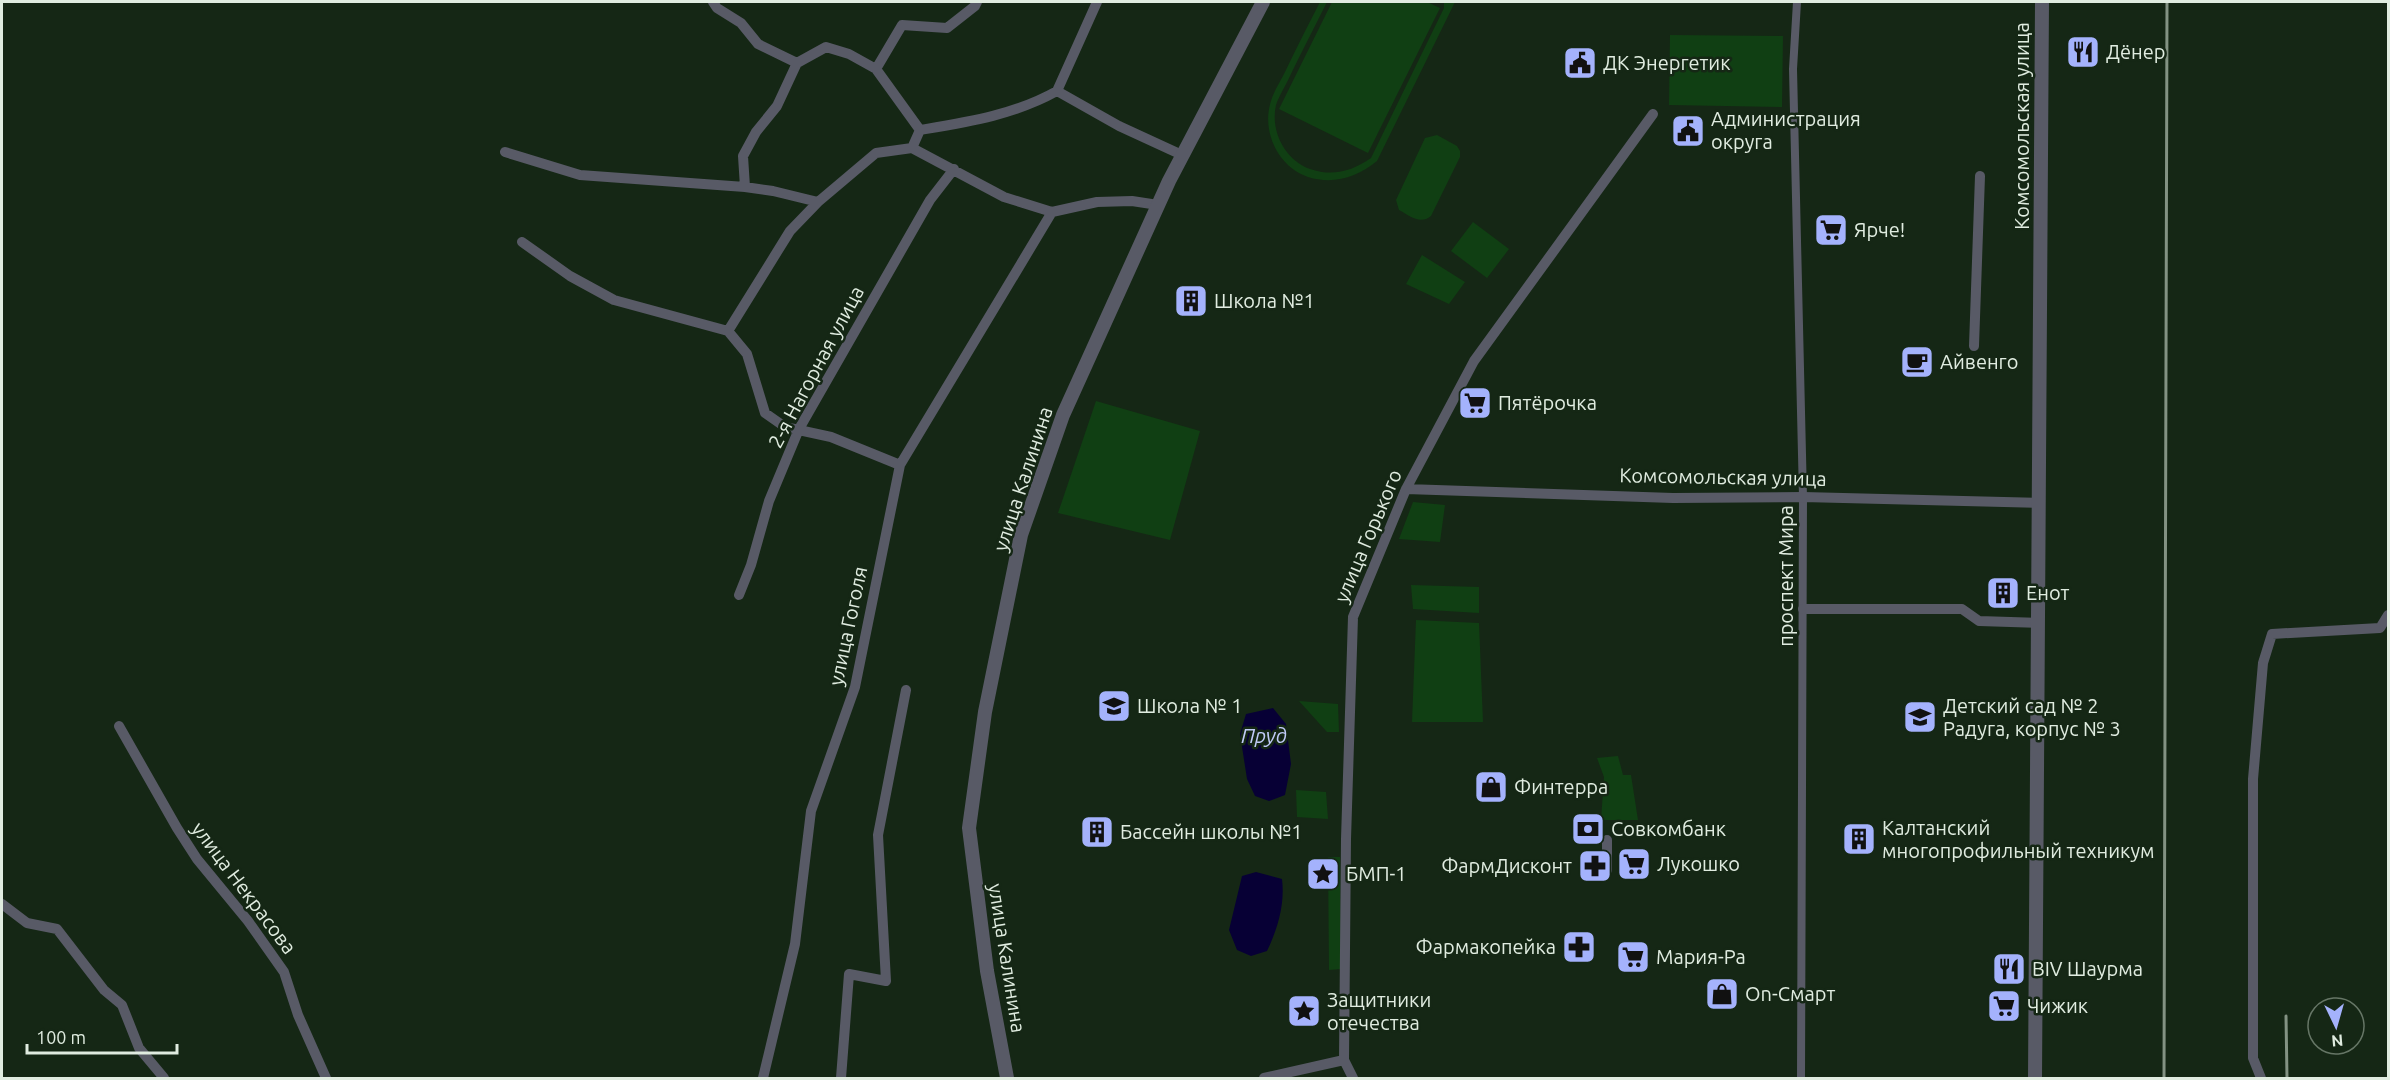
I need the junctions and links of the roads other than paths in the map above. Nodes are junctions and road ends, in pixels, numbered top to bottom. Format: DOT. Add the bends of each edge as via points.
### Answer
graph roads {
  1 [pos="713,2"];
  2 [pos="977,2"];
  3 [pos="1097,2"];
  4 [pos="1263,2"];
  5 [pos="1797,2"];
  6 [pos="2042,2"];
  7 [pos="797,63"];
  8 [pos="876,69"];
  9 [pos="1057,91"];
  10 [pos="1653,114"];
  11 [pos="920,130"];
  12 [pos="912,148"];
  13 [pos="505,152"];
  14 [pos="1182,155"];
  15 [pos="954,169"];
  16 [pos="1980,176"];
  17 [pos="745,188"];
  18 [pos="818,202"];
  19 [pos="1158,205"];
  20 [pos="1052,213"];
  21 [pos="522,243"];
  22 [pos="728,331"];
  23 [pos="1974,346"];
  24 [pos="799,429"];
  25 [pos="900,465"];
  26 [pos="1406,489"];
  27 [pos="1803,497"];
  28 [pos="2040,502"];
  29 [pos="739,595"];
  30 [pos="1803,609"];
  31 [pos="2388,615"];
  32 [pos="2038,623"];
  33 [pos="2384,627"];
  34 [pos="906,690"];
  35 [pos="119,726"];
  36 [pos="1607,840"];
  37 [pos="1607,870"];
  38 [pos="2,904"];
  39 [pos="1344,1060"];
  40 [pos="164,1078"];
  41 [pos="326,1078"];
  42 [pos="763,1078"];
  43 [pos="841,1078"];
  44 [pos="1007,1078"];
  45 [pos="1264,1078"];
  46 [pos="1353,1078"];
  47 [pos="1801,1078"];
  48 [pos="2035,1078"];
  49 [pos="2260,1078"];
  1 -- 7 [label="street" via="741,23 758,44"];
  2 -- 8 [label="street" via="947,28 902,25"];
  3 -- 9 [label="street"];
  4 -- 14 [label="street, улица Калинина"];
  5 -- 27 [label="street, проспект Мира" via="1793,69"];
  6 -- 28 [label="street, Комсомольская улица"];
  7 -- 8 [label="street" via="826,47"];
  7 -- 17 [label="street" via="777,106 743,156"];
  8 -- 11 [label="street"];
  9 -- 11 [label="street" via="1034,104 989,118"];
  9 -- 14 [label="street"];
  10 -- 26 [label="street, улица Горького" via="1474,361"];
  11 -- 12 [label="street"];
  12 -- 15 [label="street"];
  12 -- 18 [label="street" via="876,153"];
  13 -- 17 [label="street" via="580,175"];
  14 -- 19 [label="street, улица Калинина"];
  15 -- 20 [label="street" via="1004,197"];
  15 -- 24 [label="street, 2-я Нагорная улица" via="924,210"];
  16 -- 23 [label="street"];
  17 -- 18 [label="street"];
  18 -- 22 [label="street" via="790,231"];
  19 -- 20 [label="street" via="1097,202"];
  19 -- 44 [label="street, улица Калинина" via="1063,415 1021,535 985,712 969,828 987,971"];
  20 -- 25 [label="street, улица Гоголя"];
  21 -- 22 [label="street" via="614,300"];
  22 -- 24 [label="street" via="747,354 765,413 785,427"];
  24 -- 25 [label="street" via="831,437"];
  24 -- 29 [label="street, 2-я Нагорная улица"];
  25 -- 42 [label="street, улица Гоголя" via="855,687 811,811 795,944"];
  26 -- 27 [label="street, Комсомольская улица" via="1673,498"];
  26 -- 39 [label="street, улица Горького" via="1353,617"];
  27 -- 28 [label="street, Комсомольская улица"];
  27 -- 30 [label="street, проспект Мира"];
  28 -- 32 [label="street, Комсомольская улица"];
  30 -- 32 [label="street" via="1962,609 1979,621"];
  30 -- 47 [label="street, проспект Мира"];
  31 -- 33 [label="street"];
  32 -- 48 [label="street, Комсомольская улица"];
  33 -- 49 [label="street" via="2272,634 2264,663 2253,779 2253,1058"];
  34 -- 43 [label="street" via="878,835 886,981 849,974"];
  35 -- 41 [label="street, улица Некрасова" via="197,860 284,972"];
  36 -- 37 [label="street"];
  38 -- 40 [label="street" via="27,923 57,929 104,990 122,1005 139,1048"];
  39 -- 45 [label="street"];
  39 -- 46 [label="street, улица Горького"];
}
